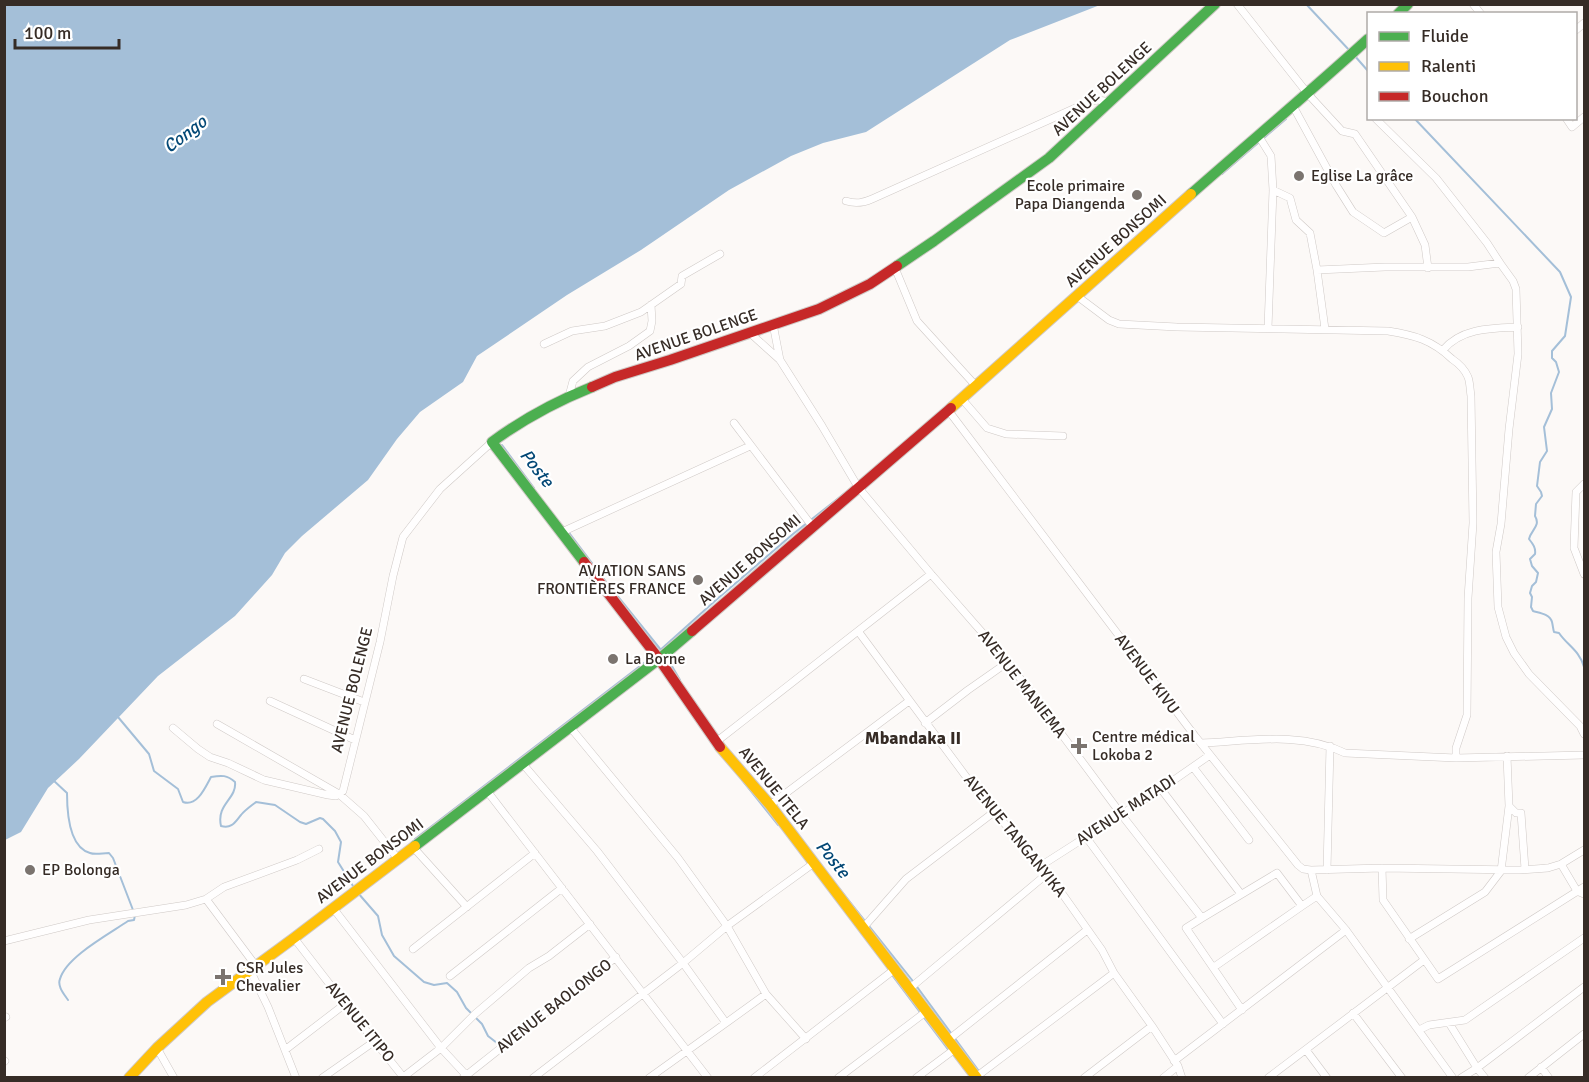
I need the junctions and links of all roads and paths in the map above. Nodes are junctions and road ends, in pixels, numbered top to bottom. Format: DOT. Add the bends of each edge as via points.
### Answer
graph roads {
  1 [pos="1215,4"];
  2 [pos="1237,4"];
  3 [pos="1364,43"];
  4 [pos="1308,94"];
  5 [pos="1111,102"];
  6 [pos="1293,106"];
  7 [pos="1584,117"];
  8 [pos="1377,120"];
  9 [pos="1567,120"];
  10 [pos="1258,135"];
  11 [pos="1273,190"];
  12 [pos="846,201"];
  13 [pos="1412,217"];
  14 [pos="720,254"];
  15 [pos="1500,263"];
  16 [pos="894,268"];
  17 [pos="1428,268"];
  18 [pos="1317,270"];
  19 [pos="1077,296"];
  20 [pos="651,305"];
  21 [pos="774,324"];
  22 [pos="1518,327"];
  23 [pos="1268,328"];
  24 [pos="1325,329"];
  25 [pos="750,333"];
  26 [pos="544,344"];
  27 [pos="1443,350"];
  28 [pos="780,360"];
  29 [pos="976,386"];
  30 [pos="569,396"];
  31 [pos="962,399"];
  32 [pos="948,410"];
  33 [pos="734,423"];
  34 [pos="1063,436"];
  35 [pos="492,442"];
  36 [pos="750,446"];
  37 [pos="1584,484"];
  38 [pos="858,487"];
  39 [pos="812,526"];
  40 [pos="561,532"];
  41 [pos="931,574"];
  42 [pos="1584,574"];
  43 [pos="858,631"];
  44 [pos="658,659"];
  45 [pos="1008,662"];
  46 [pos="304,679"];
  47 [pos="270,701"];
  48 [pos="909,701"];
  49 [pos="364,702"];
  50 [pos="925,723"];
  51 [pos="217,724"];
  52 [pos="570,727"];
  53 [pos="173,728"];
  54 [pos="1584,734"];
  55 [pos="355,740"];
  56 [pos="716,742"];
  57 [pos="1201,743"];
  58 [pos="1330,746"];
  59 [pos="1584,754"];
  60 [pos="1210,755"];
  61 [pos="1507,756"];
  62 [pos="1456,758"];
  63 [pos="522,763"];
  64 [pos="1193,767"];
  65 [pos="1161,789"];
  66 [pos="487,790"];
  67 [pos="339,794"];
  68 [pos="770,805"];
  69 [pos="1509,806"];
  70 [pos="994,812"];
  71 [pos="1121,814"];
  72 [pos="1086,837"];
  73 [pos="1250,840"];
  74 [pos="413,846"];
  75 [pos="319,849"];
  76 [pos="1584,850"];
  77 [pos="535,853"];
  78 [pos="398,859"];
  79 [pos="814,863"];
  80 [pos="1561,864"];
  81 [pos="1042,865"];
  82 [pos="1382,868"];
  83 [pos="1525,869"];
  84 [pos="1311,870"];
  85 [pos="1327,870"];
  86 [pos="1502,871"];
  87 [pos="1048,873"];
  88 [pos="1584,887"];
  89 [pos="562,888"];
  90 [pos="1581,892"];
  91 [pos="1241,894"];
  92 [pos="1317,896"];
  93 [pos="206,899"];
  94 [pos="1302,906"];
  95 [pos="467,907"];
  96 [pos="333,908"];
  97 [pos="1202,918"];
  98 [pos="590,924"];
  99 [pos="727,926"];
  100 [pos="863,928"];
  101 [pos="1087,930"];
  102 [pos="1346,930"];
  103 [pos="294,938"];
  104 [pos="1584,938"];
  105 [pos="1409,939"];
  106 [pos="4,941"];
  107 [pos="413,950"];
  108 [pos="616,957"];
  109 [pos="1424,960"];
  110 [pos="683,963"];
  111 [pos="1214,967"];
  112 [pos="253,968"];
  113 [pos="895,969"];
  114 [pos="1114,973"];
  115 [pos="450,976"];
  116 [pos="1388,987"];
  117 [pos="1584,987"];
  118 [pos="909,988"];
  119 [pos="643,993"];
  120 [pos="766,994"];
  121 [pos="345,1004"];
  122 [pos="1242,1010"];
  123 [pos="927,1011"];
  124 [pos="1353,1013"];
  125 [pos="726,1023"];
  126 [pos="1449,1023"];
  127 [pos="1223,1024"];
  128 [pos="1152,1026"];
  129 [pos="1419,1030"];
  130 [pos="1584,1034"];
  131 [pos="806,1039"];
  132 [pos="375,1041"];
  133 [pos="952,1044"];
  134 [pos="157,1048"];
  135 [pos="441,1048"];
  136 [pos="285,1050"];
  137 [pos="687,1050"];
  138 [pos="1306,1050"];
  139 [pos="1176,1064"];
  140 [pos="1541,1067"];
  141 [pos="1477,1068"];
  142 [pos="465,1076"];
  143 [pos="129,1077"];
  144 [pos="174,1077"];
  145 [pos="296,1077"];
  146 [pos="322,1077"];
  147 [pos="403,1077"];
  148 [pos="534,1077"];
  149 [pos="649,1077"];
  150 [pos="708,1077"];
  151 [pos="754,1077"];
  152 [pos="838,1077"];
  153 [pos="916,1077"];
  154 [pos="977,1077"];
  155 [pos="1084,1077"];
  156 [pos="1163,1077"];
  157 [pos="1182,1077"];
  158 [pos="1268,1077"];
  159 [pos="1327,1077"];
  160 [pos="1402,1077"];
  161 [pos="1453,1077"];
  162 [pos="1461,1077"];
  163 [pos="1485,1077"];
  164 [pos="1528,1077"];
  165 [pos="1549,1077"];
  1 -- 5 [label="street, AVENUE BOLENGE"];
  2 -- 4 [label="street"];
  3 -- 4 [label="street, AVENUE BONSOMI"];
  4 -- 6 [label="street, AVENUE BONSOMI"];
  4 -- 13 [label="street" via="1342,131 1355,134"];
  5 -- 12 [label="street" via="1090,101 872,200"];
  5 -- 16 [label="street, AVENUE BOLENGE" via="1049,158"];
  6 -- 10 [label="street, AVENUE BONSOMI"];
  6 -- 13 [label="street" via="1353,212 1384,233"];
  7 -- 9 [label="street" via="1572,127"];
  8 -- 15 [label="street" via="1436,178"];
  10 -- 11 [label="street" via="1271,156"];
  10 -- 19 [label="street, AVENUE BONSOMI"];
  11 -- 18 [label="street" via="1290,198 1296,220 1310,233"];
  11 -- 23 [label="street"];
  13 -- 17 [label="street" via="1425,245"];
  14 -- 20 [label="street" via="682,276 681,284"];
  15 -- 17 [label="street"];
  15 -- 22 [label="street" via="1516,289"];
  16 -- 21 [label="street, AVENUE BOLENGE" via="845,297"];
  16 -- 29 [label="street" via="917,321"];
  17 -- 18 [label="street"];
  18 -- 24 [label="street"];
  19 -- 23 [label="street" via="1119,324"];
  19 -- 29 [label="street, AVENUE BONSOMI"];
  20 -- 26 [label="street" via="605,327 572,330"];
  20 -- 30 [label="street" via="650,331 588,367 573,381"];
  21 -- 25 [label="street, AVENUE BOLENGE"];
  21 -- 28 [label="street"];
  22 -- 27 [label="street" via="1474,331 1458,336"];
  22 -- 54 [label="street" via="1496,552 1498,607 1514,653"];
  23 -- 24 [label="street"];
  24 -- 27 [label="street" via="1409,334"];
  25 -- 28 [label="street"];
  25 -- 30 [label="street, AVENUE BOLENGE"];
  27 -- 62 [label="street" via="1468,378 1470,396 1473,524 1467,715"];
  28 -- 38 [label="street, AVENUE MANIEMA"];
  29 -- 31 [label="street, AVENUE BONSOMI"];
  30 -- 35 [label="street, AVENUE BOLENGE"];
  31 -- 32 [label="street, AVENUE BONSOMI"];
  31 -- 34 [label="street" via="987,428 1006,434"];
  32 -- 38 [label="street, AVENUE BONSOMI"];
  32 -- 57 [label="street, AVENUE KIVU"];
  33 -- 36 [label="street"];
  35 -- 40 [label="street, AVENUE ITELA"];
  35 -- 49 [label="street, AVENUE BOLENGE" via="440,489 403,537"];
  36 -- 39 [label="street"];
  36 -- 40 [label="street"];
  37 -- 42 [label="street" via="1576,492 1574,548"];
  38 -- 39 [label="street, AVENUE BONSOMI"];
  38 -- 41 [label="street, AVENUE MANIEMA"];
  39 -- 44 [label="street, AVENUE BONSOMI"];
  40 -- 44 [label="street, AVENUE ITELA"];
  41 -- 43 [label="street"];
  41 -- 45 [label="street, AVENUE MANIEMA"];
  43 -- 48 [label="street, AVENUE TANGANYIKA"];
  43 -- 56 [label="street"];
  44 -- 52 [label="street, AVENUE BONSOMI"];
  44 -- 56 [label="street, AVENUE ITELA"];
  45 -- 50 [label="street"];
  45 -- 71 [label="street, AVENUE MANIEMA"];
  46 -- 49 [label="street"];
  47 -- 55 [label="street"];
  48 -- 50 [label="street, AVENUE TANGANYIKA"];
  48 -- 68 [label="street"];
  49 -- 55 [label="street, AVENUE BOLENGE"];
  50 -- 70 [label="street, AVENUE TANGANYIKA"];
  51 -- 67 [label="street"];
  52 -- 63 [label="street, AVENUE BONSOMI"];
  52 -- 99 [label="street" via="678,858"];
  53 -- 67 [label="street" via="210,757 264,780 328,795"];
  55 -- 67 [label="street, AVENUE BOLENGE"];
  56 -- 68 [label="street, AVENUE ITELA"];
  57 -- 58 [label="street" via="1293,739"];
  57 -- 60 [label="street, AVENUE KIVU"];
  58 -- 62 [label="street" via="1345,753"];
  58 -- 85 [label="street"];
  59 -- 61 [label="street"];
  60 -- 64 [label="street, AVENUE MATADI"];
  60 -- 84 [label="street, AVENUE KIVU" via="1298,865"];
  61 -- 62 [label="street"];
  61 -- 69 [label="street"];
  63 -- 66 [label="street, AVENUE BONSOMI"];
  63 -- 110 [label="street" via="597,851"];
  64 -- 65 [label="street, AVENUE MATADI"];
  64 -- 73 [label="street"];
  65 -- 71 [label="street, AVENUE MATADI"];
  65 -- 91 [label="street"];
  66 -- 74 [label="street, AVENUE BONSOMI"];
  66 -- 77 [label="street"];
  67 -- 78 [label="street" via="364,816"];
  68 -- 79 [label="street, AVENUE ITELA"];
  69 -- 83 [label="street" via="1521,813"];
  69 -- 86 [label="street"];
  70 -- 81 [label="street, AVENUE TANGANYIKA"];
  70 -- 100 [label="street" via="906,879"];
  71 -- 72 [label="street, AVENUE MATADI"];
  71 -- 97 [label="street, AVENUE MANIEMA"];
  72 -- 81 [label="street, AVENUE MATADI"];
  72 -- 127 [label="street"];
  74 -- 78 [label="street, AVENUE BONSOMI"];
  74 -- 95 [label="street"];
  75 -- 93 [label="street" via="224,887"];
  76 -- 80 [label="street"];
  77 -- 89 [label="street"];
  77 -- 95 [label="street"];
  78 -- 96 [label="street, AVENUE BONSOMI"];
  79 -- 99 [label="street"];
  79 -- 100 [label="street, AVENUE ITELA"];
  80 -- 83 [label="street"];
  80 -- 90 [label="street"];
  81 -- 87 [label="street, AVENUE TANGANYIKA"];
  82 -- 85 [label="street"];
  82 -- 86 [label="street"];
  82 -- 105 [label="street" via="1383,900"];
  83 -- 86 [label="street"];
  84 -- 85 [label="street"];
  84 -- 92 [label="street"];
  86 -- 105 [label="street" via="1485,892"];
  87 -- 101 [label="street, AVENUE TANGANYIKA"];
  87 -- 118 [label="street"];
  88 -- 90 [label="street"];
  89 -- 98 [label="street"];
  89 -- 115 [label="street"];
  90 -- 109 [label="street" via="1438,979"];
  91 -- 94 [label="street" via="1276,873"];
  91 -- 97 [label="street"];
  92 -- 94 [label="street"];
  92 -- 102 [label="street"];
  93 -- 106 [label="street" via="89,920"];
  93 -- 112 [label="street"];
  94 -- 111 [label="street"];
  95 -- 107 [label="street"];
  96 -- 103 [label="street, AVENUE BONSOMI"];
  96 -- 135 [label="street"];
  97 -- 111 [label="street" via="1186,928"];
  98 -- 108 [label="street"];
  98 -- 135 [label="street" via="529,968"];
  99 -- 110 [label="street"];
  99 -- 120 [label="street"];
  100 -- 113 [label="street, AVENUE ITELA"];
  101 -- 114 [label="street, AVENUE TANGANYIKA"];
  101 -- 133 [label="street"];
  102 -- 116 [label="street"];
  102 -- 122 [label="street"];
  103 -- 112 [label="street, AVENUE BONSOMI"];
  103 -- 121 [label="street, AVENUE ITIPO"];
  104 -- 126 [label="street" via="1465,1020"];
  105 -- 109 [label="street"];
  108 -- 119 [label="street"];
  108 -- 142 [label="street, AVENUE BAOLONGO"];
  109 -- 116 [label="street"];
  110 -- 119 [label="street"];
  110 -- 125 [label="street"];
  111 -- 122 [label="street"];
  112 -- 134 [label="street, AVENUE BONSOMI" via="207,1002"];
  112 -- 136 [label="street"];
  113 -- 118 [label="street, AVENUE ITELA"];
  113 -- 131 [label="street"];
  114 -- 128 [label="street, AVENUE TANGANYIKA"];
  114 -- 154 [label="street"];
  116 -- 124 [label="street"];
  116 -- 129 [label="street"];
  117 -- 141 [label="street"];
  118 -- 123 [label="street, AVENUE ITELA"];
  119 -- 137 [label="street"];
  119 -- 148 [label="street"];
  120 -- 125 [label="street"];
  120 -- 131 [label="street"];
  121 -- 132 [label="street, AVENUE ITIPO"];
  121 -- 136 [label="street"];
  122 -- 127 [label="street"];
  123 -- 133 [label="street, AVENUE ITELA"];
  123 -- 152 [label="street"];
  124 -- 138 [label="street"];
  124 -- 160 [label="street"];
  125 -- 137 [label="street"];
  126 -- 129 [label="street"];
  126 -- 141 [label="street"];
  127 -- 139 [label="street"];
  128 -- 139 [label="street, AVENUE TANGANYIKA"];
  128 -- 155 [label="street"];
  129 -- 161 [label="street"];
  130 -- 140 [label="street"];
  131 -- 151 [label="street"];
  132 -- 146 [label="street"];
  132 -- 147 [label="street, AVENUE ITIPO"];
  133 -- 153 [label="street"];
  133 -- 154 [label="street, AVENUE ITELA"];
  134 -- 143 [label="street, AVENUE BONSOMI"];
  134 -- 144 [label="street"];
  135 -- 142 [label="street"];
  135 -- 147 [label="street"];
  136 -- 145 [label="street"];
  137 -- 149 [label="street"];
  137 -- 150 [label="street"];
  138 -- 158 [label="street"];
  138 -- 159 [label="street"];
  139 -- 156 [label="street"];
  139 -- 157 [label="street, AVENUE TANGANYIKA"];
  140 -- 164 [label="street"];
  140 -- 165 [label="street"];
  141 -- 162 [label="street"];
  141 -- 163 [label="street"];
}
